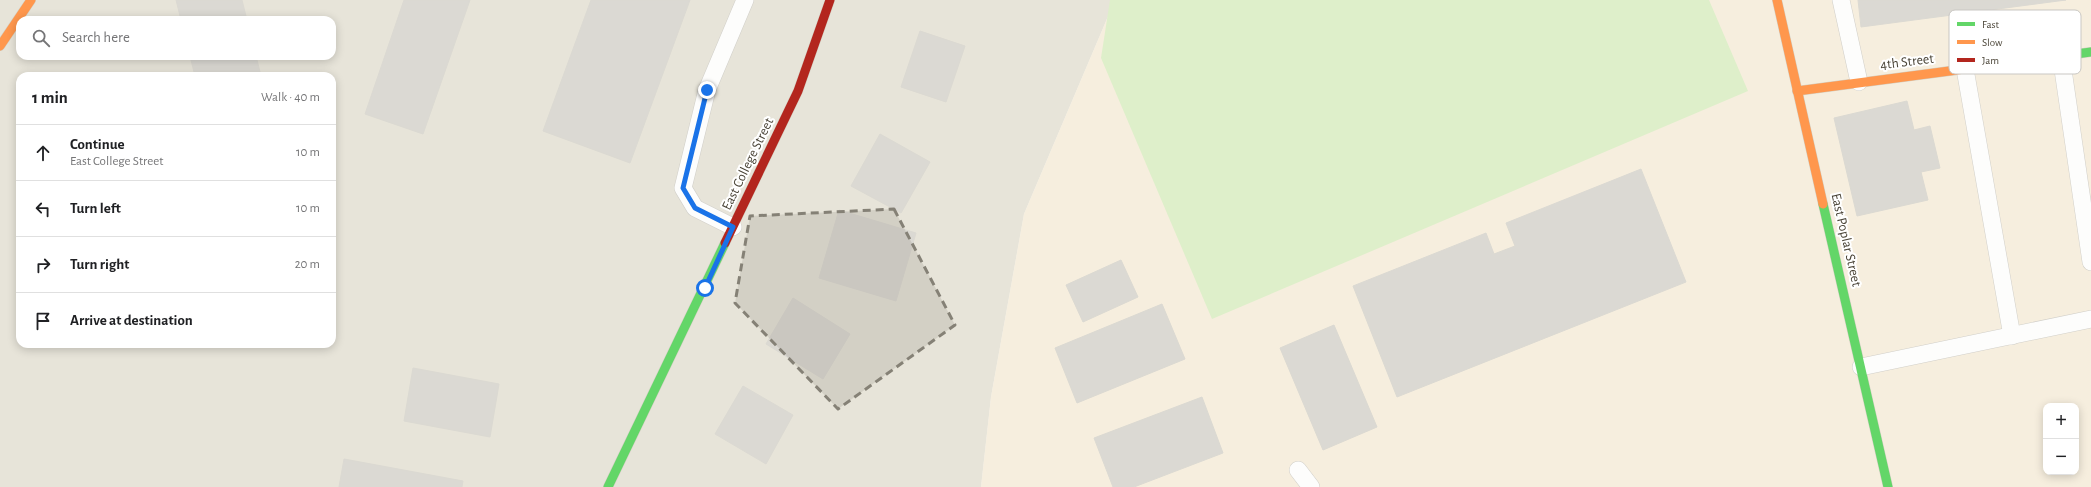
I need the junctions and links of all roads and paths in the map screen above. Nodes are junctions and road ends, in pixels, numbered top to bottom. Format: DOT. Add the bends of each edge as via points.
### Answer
graph roads {
  1 [pos="31,0"];
  2 [pos="745,0"];
  3 [pos="830,0"];
  4 [pos="1777,0"];
  5 [pos="1842,0"];
  6 [pos="20,16"];
  7 [pos="16,22"];
  8 [pos="0,46"];
  9 [pos="2091,52"];
  10 [pos="2081,53"];
  11 [pos="1949,71"];
  12 [pos="1966,74"];
  13 [pos="2064,74"];
  14 [pos="1859,82"];
  15 [pos="1797,91"];
  16 [pos="733,227"];
  17 [pos="2091,262"];
  18 [pos="2091,319"];
  19 [pos="2012,336"];
  20 [pos="1861,368"];
  21 [pos="1298,470"];
  22 [pos="608,487"];
  23 [pos="1311,487"];
  24 [pos="1888,487"];
  1 -- 6 [label="street"];
  2 -- 16 [label="lane" via="707,90 683,188 695,208"];
  3 -- 16 [label="street, East College Street" via="798,91"];
  4 -- 15 [label="street, East Poplar Street"];
  5 -- 14 [label="lane"];
  7 -- 8 [label="street"];
  9 -- 10 [label="street, 4th Street"];
  11 -- 14 [label="street, 4th Street"];
  12 -- 19 [label="lane"];
  13 -- 17 [label="lane"];
  14 -- 15 [label="street, 4th Street"];
  15 -- 20 [label="street, East Poplar Street"];
  16 -- 22 [label="street, East College Street"];
  18 -- 19 [label="lane"];
  19 -- 20 [label="lane"];
  20 -- 24 [label="street, East Poplar Street"];
  21 -- 23 [label="lane"];
}
